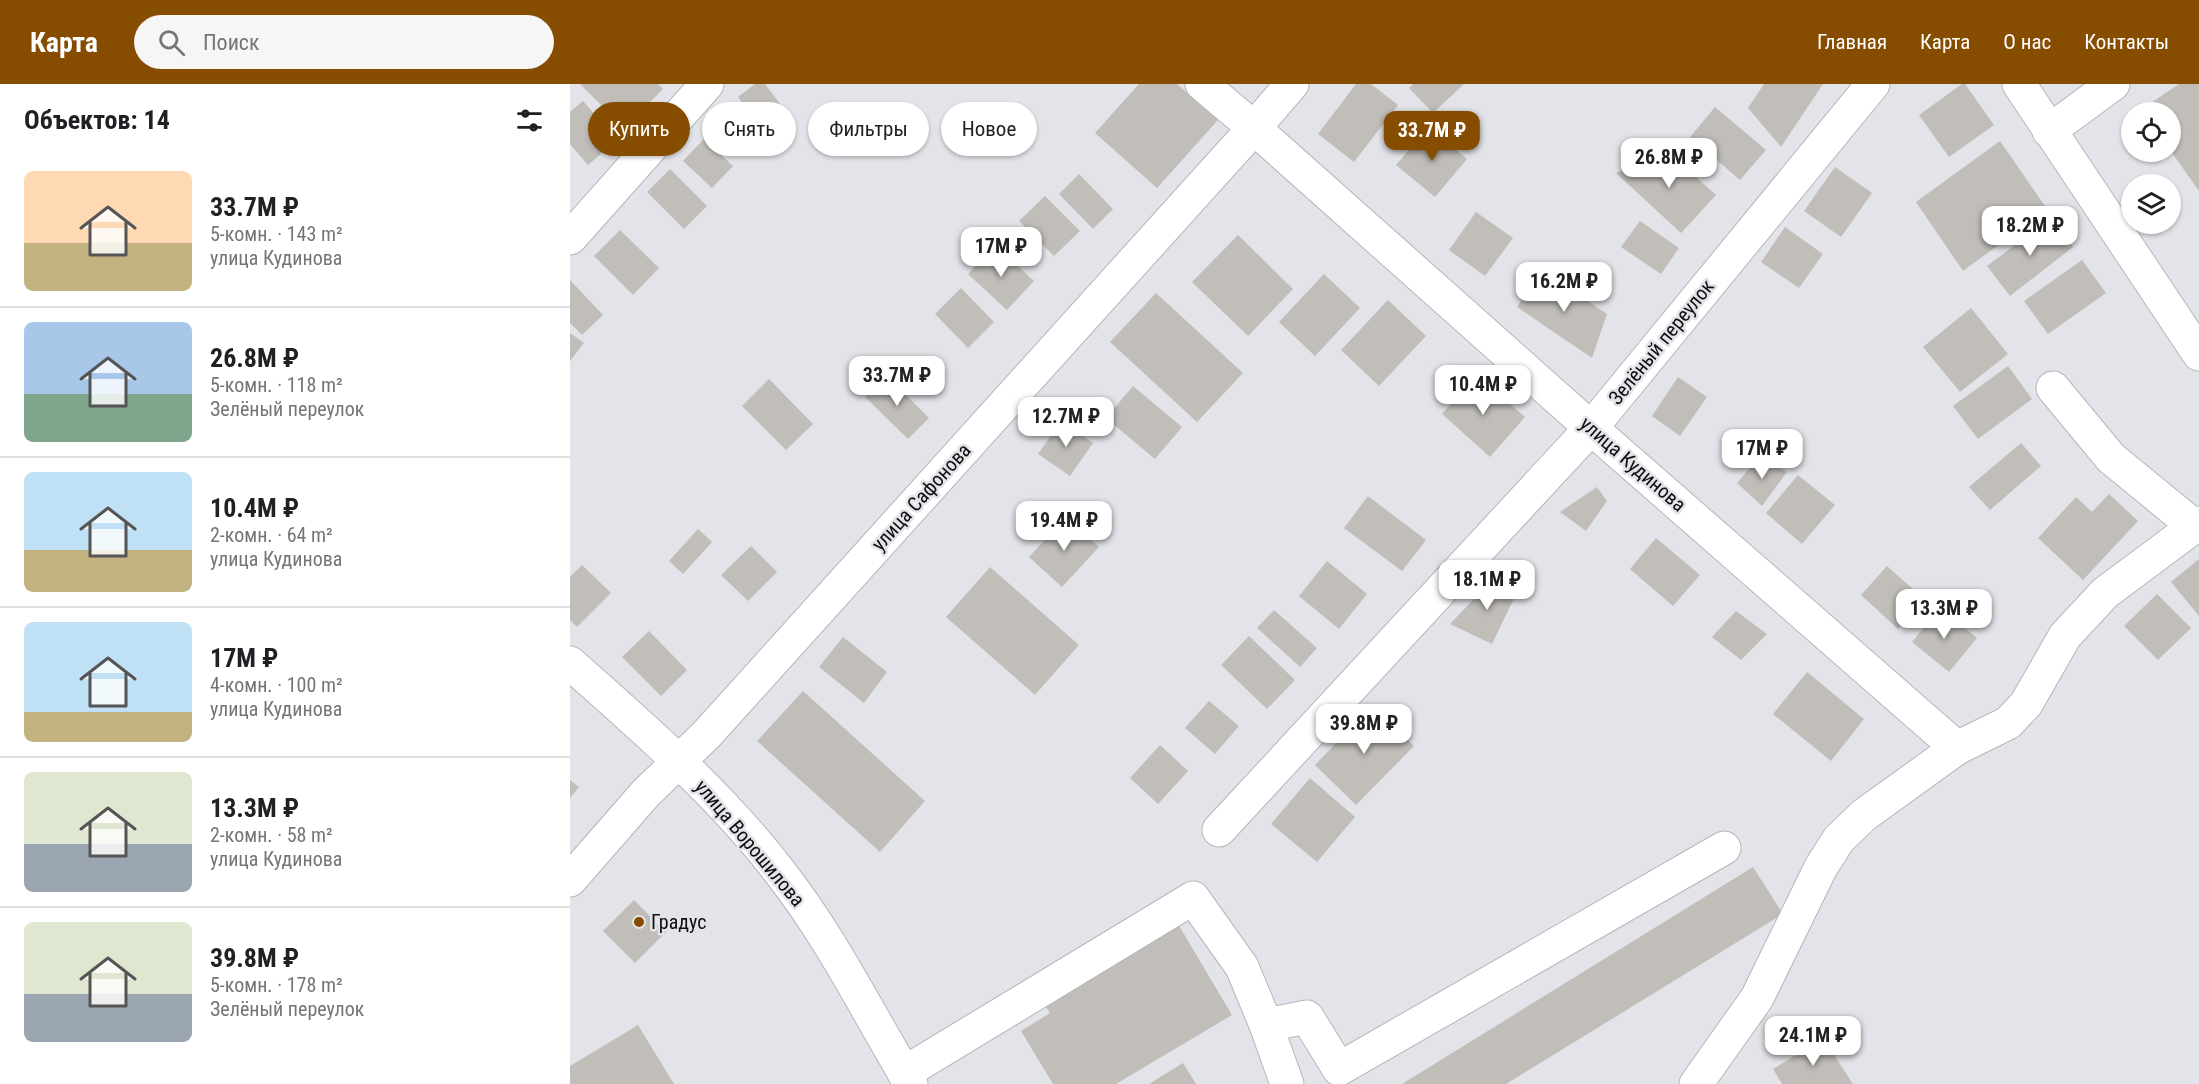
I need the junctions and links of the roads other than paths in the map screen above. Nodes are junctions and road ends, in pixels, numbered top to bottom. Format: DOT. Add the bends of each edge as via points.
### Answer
graph roads {
  1 [pos="707,84"];
  2 [pos="1202,84"];
  3 [pos="1292,84"];
  4 [pos="1873,84"];
  5 [pos="2019,84"];
  6 [pos="2113,84"];
  7 [pos="1254,128"];
  8 [pos="2049,131"];
  9 [pos="570,238"];
  10 [pos="2199,354"];
  11 [pos="2053,388"];
  12 [pos="1591,428"];
  13 [pos="2197,524"];
  14 [pos="570,663"];
  15 [pos="1957,748"];
  16 [pos="680,761"];
  17 [pos="1219,830"];
  18 [pos="1724,848"];
  19 [pos="570,880"];
  20 [pos="1266,1025"];
  21 [pos="907,1078"];
  22 [pos="1287,1084"];
  23 [pos="1696,1084"];
  1 -- 9 [label="street"];
  2 -- 7 [label="street, улица Кудинова"];
  3 -- 7 [label="street, улица Сафонова"];
  4 -- 12 [label="street, Зелёный переулок"];
  5 -- 8 [label="street"];
  6 -- 8 [label="street"];
  7 -- 12 [label="street, улица Кудинова"];
  7 -- 16 [label="street, улица Сафонова"];
  8 -- 10 [label="street"];
  11 -- 13 [label="street" via="2111,458"];
  12 -- 15 [label="street, улица Кудинова"];
  12 -- 17 [label="street, Зелёный переулок"];
  13 -- 15 [label="street" via="2097,601 2065,636 2026,704 2008,723"];
  14 -- 16 [label="street, улица Ворошилова"];
  15 -- 23 [label="street" via="1864,815 1839,839 1821,867 1757,998"];
  16 -- 19 [label="street, улица Сафонова" via="645,794"];
  16 -- 21 [label="street, улица Ворошилова" via="758,846 802,902"];
  18 -- 20 [label="street" via="1339,1069 1306,1017"];
  20 -- 21 [label="street" via="1242,967 1193,898"];
  20 -- 22 [label="street"];
}
